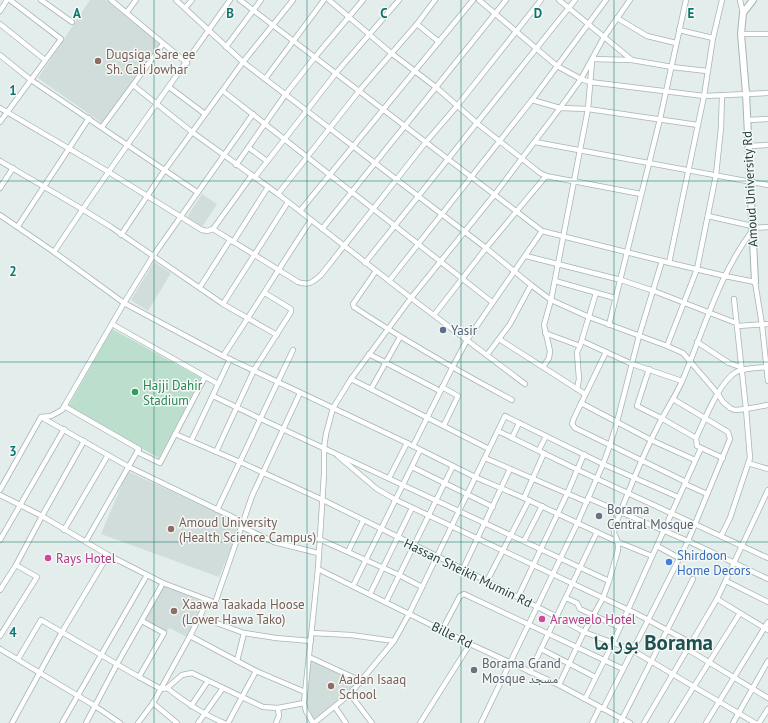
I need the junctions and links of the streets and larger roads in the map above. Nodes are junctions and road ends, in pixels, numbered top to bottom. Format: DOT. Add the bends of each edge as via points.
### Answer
graph roads {
  1 [pos="7,0"];
  2 [pos="10,0"];
  3 [pos="41,0"];
  4 [pos="111,0"];
  5 [pos="136,0"];
  6 [pos="176,0"];
  7 [pos="192,0"];
  8 [pos="230,0"];
  9 [pos="240,0"];
  10 [pos="261,0"];
  11 [pos="293,0"];
  12 [pos="324,0"];
  13 [pos="329,0"];
  14 [pos="363,0"];
  15 [pos="399,0"];
  16 [pos="435,0"];
  17 [pos="473,0"];
  18 [pos="479,0"];
  19 [pos="506,0"];
  20 [pos="542,0"];
  21 [pos="559,0"];
  22 [pos="575,0"];
  23 [pos="606,0"];
  24 [pos="630,0"];
  25 [pos="686,0"];
  26 [pos="722,0"];
  27 [pos="740,0"];
  28 [pos="753,0"];
  29 [pos="185,8"];
  30 [pos="569,8"];
  31 [pos="253,10"];
  32 [pos="0,11"];
  33 [pos="127,12"];
  34 [pos="743,13"];
  35 [pos="495,14"];
  36 [pos="349,16"];
  37 [pos="617,18"];
  38 [pos="72,22"];
  39 [pos="0,24"];
  40 [pos="417,24"];
  41 [pos="588,24"];
  42 [pos="273,25"];
  43 [pos="209,30"];
  44 [pos="680,30"];
  45 [pos="517,31"];
  46 [pos="369,34"];
  47 [pos="741,34"];
  48 [pos="768,34"];
  49 [pos="604,37"];
  50 [pos="713,38"];
  51 [pos="294,41"];
  52 [pos="439,42"];
  53 [pos="676,43"];
  54 [pos="163,44"];
  55 [pos="226,47"];
  56 [pos="537,48"];
  57 [pos="391,53"];
  58 [pos="0,55"];
  59 [pos="315,57"];
  60 [pos="592,59"];
  61 [pos="45,60"];
  62 [pos="632,60"];
  63 [pos="243,62"];
  64 [pos="187,63"];
  65 [pos="557,66"];
  66 [pos="672,67"];
  67 [pos="707,71"];
  68 [pos="415,72"];
  69 [pos="336,73"];
  70 [pos="265,79"];
  71 [pos="581,79"];
  72 [pos="31,80"];
  73 [pos="590,82"];
  74 [pos="133,85"];
  75 [pos="168,87"];
  76 [pos="437,88"];
  77 [pos="223,91"];
  78 [pos="359,91"];
  79 [pos="666,92"];
  80 [pos="746,93"];
  81 [pos="768,93"];
  82 [pos="285,95"];
  83 [pos="722,95"];
  84 [pos="704,96"];
  85 [pos="532,100"];
  86 [pos="156,104"];
  87 [pos="457,106"];
  88 [pos="0,108"];
  89 [pos="560,108"];
  90 [pos="588,109"];
  91 [pos="384,110"];
  92 [pos="306,111"];
  93 [pos="7,112"];
  94 [pos="205,114"];
  95 [pos="253,114"];
  96 [pos="89,118"];
  97 [pos="660,119"];
  98 [pos="768,119"];
  99 [pos="747,120"];
  100 [pos="0,122"];
  101 [pos="266,124"];
  102 [pos="478,124"];
  103 [pos="698,125"];
  104 [pos="405,126"];
  105 [pos="102,127"];
  106 [pos="329,128"];
  107 [pos="192,132"];
  108 [pos="285,139"];
  109 [pos="500,141"];
  110 [pos="426,142"];
  111 [pos="534,142"];
  112 [pos="127,144"];
  113 [pos="768,145"];
  114 [pos="353,146"];
  115 [pos="748,146"];
  116 [pos="249,148"];
  117 [pos="69,149"];
  118 [pos="580,150"];
  119 [pos="223,155"];
  120 [pos="307,157"];
  121 [pos="522,158"];
  122 [pos="449,159"];
  123 [pos="0,161"];
  124 [pos="267,161"];
  125 [pos="649,163"];
  126 [pos="236,164"];
  127 [pos="376,164"];
  128 [pos="13,168"];
  129 [pos="688,170"];
  130 [pos="107,171"];
  131 [pos="164,171"];
  132 [pos="330,174"];
  133 [pos="716,174"];
  134 [pos="253,176"];
  135 [pos="471,176"];
  136 [pos="546,176"];
  137 [pos="396,179"];
  138 [pos="574,180"];
  139 [pos="749,182"];
  140 [pos="768,185"];
  141 [pos="45,187"];
  142 [pos="268,187"];
  143 [pos="0,188"];
  144 [pos="197,192"];
  145 [pos="352,192"];
  146 [pos="278,194"];
  147 [pos="495,194"];
  148 [pos="642,194"];
  149 [pos="147,196"];
  150 [pos="419,196"];
  151 [pos="288,202"];
  152 [pos="82,209"];
  153 [pos="373,209"];
  154 [pos="300,211"];
  155 [pos="517,212"];
  156 [pos="442,214"];
  157 [pos="0,215"];
  158 [pos="708,216"];
  159 [pos="181,217"];
  160 [pos="311,220"];
  161 [pos="18,226"];
  162 [pos="395,226"];
  163 [pos="768,227"];
  164 [pos="752,228"];
  165 [pos="213,229"];
  166 [pos="322,229"];
  167 [pos="542,231"];
  168 [pos="465,232"];
  169 [pos="121,235"];
  170 [pos="563,235"];
  171 [pos="232,241"];
  172 [pos="418,244"];
  173 [pos="344,247"];
  174 [pos="486,248"];
  175 [pos="54,252"];
  176 [pos="628,252"];
  177 [pos="254,255"];
  178 [pos="153,256"];
  179 [pos="526,256"];
  180 [pos="440,261"];
  181 [pos="662,261"];
  182 [pos="365,263"];
  183 [pos="669,263"];
  184 [pos="558,264"];
  185 [pos="278,269"];
  186 [pos="697,269"];
  187 [pos="376,271"];
  188 [pos="514,272"];
  189 [pos="725,276"];
  190 [pos="462,278"];
  191 [pos="621,280"];
  192 [pos="389,281"];
  193 [pos="554,281"];
  194 [pos="755,282"];
  195 [pos="531,285"];
  196 [pos="200,287"];
  197 [pos="654,291"];
  198 [pos="265,293"];
  199 [pos="596,293"];
  200 [pos="411,298"];
  201 [pos="616,298"];
  202 [pos="734,299"];
  203 [pos="551,300"];
  204 [pos="492,302"];
  205 [pos="685,302"];
  206 [pos="124,303"];
  207 [pos="223,304"];
  208 [pos="710,313"];
  209 [pos="434,315"];
  210 [pos="590,317"];
  211 [pos="248,318"];
  212 [pos="112,324"];
  213 [pos="768,324"];
  214 [pos="609,325"];
  215 [pos="736,325"];
  216 [pos="762,325"];
  217 [pos="388,330"];
  218 [pos="545,333"];
  219 [pos="277,335"];
  220 [pos="639,336"];
  221 [pos="400,338"];
  222 [pos="499,339"];
  223 [pos="467,340"];
  224 [pos="697,342"];
  225 [pos="581,343"];
  226 [pos="667,346"];
  227 [pos="293,350"];
  228 [pos="606,352"];
  229 [pos="369,354"];
  230 [pos="487,355"];
  231 [pos="223,356"];
  232 [pos="230,359"];
  233 [pos="690,361"];
  234 [pos="386,363"];
  235 [pos="632,364"];
  236 [pos="767,366"];
  237 [pos="543,367"];
  238 [pos="452,368"];
  239 [pos="741,369"];
  240 [pos="254,370"];
  241 [pos="649,370"];
  242 [pos="205,377"];
  243 [pos="351,379"];
  244 [pos="682,381"];
  245 [pos="768,381"];
  246 [pos="277,382"];
  247 [pos="218,384"];
  248 [pos="525,384"];
  249 [pos="371,389"];
  250 [pos="441,389"];
  251 [pos="577,389"];
  252 [pos="300,393"];
  253 [pos="585,394"];
  254 [pos="718,394"];
  255 [pos="213,396"];
  256 [pos="673,399"];
  257 [pos="512,400"];
  258 [pos="581,403"];
  259 [pos="768,405"];
  260 [pos="64,406"];
  261 [pos="236,408"];
  262 [pos="333,408"];
  263 [pos="746,409"];
  264 [pos="41,417"];
  265 [pos="427,417"];
  266 [pos="661,418"];
  267 [pos="261,419"];
  268 [pos="705,419"];
  269 [pos="617,422"];
  270 [pos="519,423"];
  271 [pos="444,425"];
  272 [pos="64,429"];
  273 [pos="283,429"];
  274 [pos="498,431"];
  275 [pos="175,434"];
  276 [pos="546,436"];
  277 [pos="512,438"];
  278 [pos="696,438"];
  279 [pos="650,440"];
  280 [pos="84,441"];
  281 [pos="191,441"];
  282 [pos="407,443"];
  283 [pos="610,445"];
  284 [pos="413,446"];
  285 [pos="324,448"];
  286 [pos="489,448"];
  287 [pos="701,448"];
  288 [pos="420,450"];
  289 [pos="137,452"];
  290 [pos="216,452"];
  291 [pos="333,452"];
  292 [pos="541,452"];
  293 [pos="584,454"];
  294 [pos="108,455"];
  295 [pos="484,458"];
  296 [pos="723,458"];
  297 [pos="642,460"];
  298 [pos="695,460"];
  299 [pos="240,462"];
  300 [pos="603,464"];
  301 [pos="748,464"];
  302 [pos="453,466"];
  303 [pos="129,467"];
  304 [pos="412,467"];
  305 [pos="510,469"];
  306 [pos="768,469"];
  307 [pos="578,470"];
  308 [pos="263,472"];
  309 [pos="475,477"];
  310 [pos="389,478"];
  311 [pos="634,478"];
  312 [pos="532,479"];
  313 [pos="597,479"];
  314 [pos="444,483"];
  315 [pos="685,483"];
  316 [pos="404,485"];
  317 [pos="501,489"];
  318 [pos="0,490"];
  319 [pos="768,490"];
  320 [pos="628,493"];
  321 [pos="467,494"];
  322 [pos="567,494"];
  323 [pos="707,494"];
  324 [pos="0,495"];
  325 [pos="678,498"];
  326 [pos="527,499"];
  327 [pos="323,500"];
  328 [pos="396,500"];
  329 [pos="436,500"];
  330 [pos="588,500"];
  331 [pos="20,505"];
  332 [pos="542,506"];
  333 [pos="493,507"];
  334 [pos="412,508"];
  335 [pos="217,510"];
  336 [pos="459,510"];
  337 [pos="620,512"];
  338 [pos="672,513"];
  339 [pos="558,514"];
  340 [pos="42,516"];
  341 [pos="428,516"];
  342 [pos="363,521"];
  343 [pos="485,523"];
  344 [pos="243,524"];
  345 [pos="577,524"];
  346 [pos="694,524"];
  347 [pos="451,526"];
  348 [pos="64,530"];
  349 [pos="381,530"];
  350 [pos="663,530"];
  351 [pos="597,532"];
  352 [pos="511,535"];
  353 [pos="721,536"];
  354 [pos="397,538"];
  355 [pos="319,539"];
  356 [pos="478,539"];
  357 [pos="0,540"];
  358 [pos="86,541"];
  359 [pos="524,541"];
  360 [pos="688,541"];
  361 [pos="618,542"];
  362 [pos="413,546"];
  363 [pos="657,546"];
  364 [pos="742,546"];
  365 [pos="540,548"];
  366 [pos="502,551"];
  367 [pos="348,552"];
  368 [pos="318,553"];
  369 [pos="108,555"];
  370 [pos="652,556"];
  371 [pos="436,557"];
  372 [pos="561,558"];
  373 [pos="679,558"];
  374 [pos="768,558"];
  375 [pos="366,560"];
  376 [pos="733,563"];
  377 [pos="533,564"];
  378 [pos="16,565"];
  379 [pos="580,567"];
  380 [pos="383,568"];
  381 [pos="318,569"];
  382 [pos="463,569"];
  383 [pos="147,575"];
  384 [pos="399,575"];
  385 [pos="554,575"];
  386 [pos="693,579"];
  387 [pos="768,579"];
  388 [pos="487,581"];
  389 [pos="609,581"];
  390 [pos="726,581"];
  391 [pos="163,583"];
  392 [pos="572,584"];
  393 [pos="353,586"];
  394 [pos="422,587"];
  395 [pos="0,590"];
  396 [pos="370,594"];
  397 [pos="518,597"];
  398 [pos="566,598"];
  399 [pos="603,598"];
  400 [pos="717,599"];
  401 [pos="208,600"];
  402 [pos="386,602"];
  403 [pos="768,602"];
  404 [pos="537,607"];
  405 [pos="628,610"];
  406 [pos="740,613"];
  407 [pos="409,614"];
  408 [pos="594,615"];
  409 [pos="557,616"];
  410 [pos="200,617"];
  411 [pos="648,620"];
  412 [pos="142,621"];
  413 [pos="768,622"];
  414 [pos="528,624"];
  415 [pos="620,627"];
  416 [pos="766,629"];
  417 [pos="442,630"];
  418 [pos="667,630"];
  419 [pos="62,632"];
  420 [pos="584,632"];
  421 [pos="244,633"];
  422 [pos="312,633"];
  423 [pos="548,634"];
  424 [pos="0,636"];
  425 [pos="190,636"];
  426 [pos="311,641"];
  427 [pos="394,641"];
  428 [pos="613,643"];
  429 [pos="691,643"];
  430 [pos="470,644"];
  431 [pos="577,648"];
  432 [pos="0,649"];
  433 [pos="687,649"];
  434 [pos="541,650"];
  435 [pos="632,650"];
  436 [pos="101,655"];
  437 [pos="309,657"];
  438 [pos="18,659"];
  439 [pos="604,660"];
  440 [pos="237,661"];
  441 [pos="651,661"];
  442 [pos="768,661"];
  443 [pos="509,663"];
  444 [pos="709,663"];
  445 [pos="117,664"];
  446 [pos="569,664"];
  447 [pos="622,669"];
  448 [pos="256,671"];
  449 [pos="530,672"];
  450 [pos="39,673"];
  451 [pos="673,674"];
  452 [pos="139,677"];
  453 [pos="595,677"];
  454 [pos="734,678"];
  455 [pos="208,681"];
  456 [pos="361,681"];
  457 [pos="559,685"];
  458 [pos="694,686"];
  459 [pos="167,688"];
  460 [pos="223,688"];
  461 [pos="161,689"];
  462 [pos="752,689"];
  463 [pos="305,692"];
  464 [pos="350,694"];
  465 [pos="77,696"];
  466 [pos="243,698"];
  467 [pos="768,698"];
  468 [pos="585,699"];
  469 [pos="720,702"];
  470 [pos="154,703"];
  471 [pos="304,703"];
  472 [pos="95,706"];
  473 [pos="191,706"];
  474 [pos="335,707"];
  475 [pos="278,708"];
  476 [pos="602,708"];
  477 [pos="768,709"];
  478 [pos="738,713"];
  479 [pos="204,714"];
  480 [pos="621,721"];
  481 [pos="12,723"];
  482 [pos="62,723"];
  483 [pos="86,723"];
  484 [pos="120,723"];
  485 [pos="138,723"];
  486 [pos="177,723"];
  487 [pos="198,723"];
  488 [pos="224,723"];
  489 [pos="228,723"];
  490 [pos="276,723"];
  491 [pos="313,723"];
  492 [pos="346,723"];
  493 [pos="372,723"];
  494 [pos="420,723"];
  495 [pos="481,723"];
  496 [pos="592,723"];
  497 [pos="630,723"];
  498 [pos="644,723"];
  499 [pos="671,723"];
  500 [pos="706,723"];
  501 [pos="733,723"];
  502 [pos="755,723"];
  503 [pos="759,723"];
  1 -- 32 [label="street"];
  2 -- 61 [label="street" via="61,39"];
  3 -- 38 [label="street"];
  4 -- 33 [label="street"];
  5 -- 33 [label="street"];
  6 -- 29 [label="street"];
  7 -- 29 [label="street"];
  8 -- 43 [label="street"];
  9 -- 31 [label="street"];
  10 -- 31 [label="street"];
  11 -- 42 [label="street"];
  12 -- 51 [label="street"];
  13 -- 36 [label="street"];
  14 -- 36 [label="street"];
  15 -- 46 [label="street"];
  16 -- 40 [label="street"];
  17 -- 52 [label="street"];
  18 -- 35 [label="street"];
  19 -- 35 [label="street"];
  20 -- 45 [label="street"];
  21 -- 30 [label="street"];
  22 -- 30 [label="street"];
  23 -- 41 [label="street"];
  24 -- 37 [label="street"];
  25 -- 44 [label="street"];
  26 -- 50 [label="street"];
  27 -- 34 [label="street"];
  28 -- 34 [label="street"];
  29 -- 43 [label="street"];
  30 -- 41 [label="street"];
  30 -- 56 [label="street"];
  31 -- 42 [label="street"];
  31 -- 55 [label="street"];
  33 -- 54 [label="street"];
  34 -- 47 [label="street, Amoud University Rd"];
  35 -- 45 [label="street"];
  35 -- 76 [label="street"];
  36 -- 46 [label="street"];
  36 -- 59 [label="street"];
  37 -- 49 [label="street"];
  37 -- 53 [label="street" via="647,36"];
  39 -- 61 [label="street"];
  40 -- 52 [label="street"];
  40 -- 57 [label="street"];
  41 -- 49 [label="street"];
  41 -- 65 [label="street"];
  42 -- 51 [label="street"];
  42 -- 63 [label="street"];
  43 -- 55 [label="street"];
  43 -- 64 [label="street"];
  44 -- 50 [label="street"];
  44 -- 53 [label="street"];
  45 -- 56 [label="street"];
  45 -- 87 [label="street"];
  46 -- 57 [label="street"];
  46 -- 69 [label="street"];
  47 -- 48 [label="street"];
  47 -- 80 [label="street, Amoud University Rd"];
  49 -- 60 [label="street"];
  49 -- 62 [label="street"];
  50 -- 67 [label="street"];
  51 -- 59 [label="street"];
  51 -- 70 [label="street"];
  52 -- 68 [label="street"];
  53 -- 66 [label="street"];
  54 -- 64 [label="street"];
  54 -- 74 [label="street"];
  55 -- 63 [label="street"];
  56 -- 65 [label="street"];
  56 -- 102 [label="street"];
  57 -- 68 [label="street"];
  57 -- 78 [label="street"];
  58 -- 72 [label="street"];
  59 -- 69 [label="street"];
  59 -- 82 [label="street"];
  60 -- 62 [label="street"];
  60 -- 71 [label="street"];
  60 -- 73 [label="street"];
  61 -- 72 [label="street"];
  62 -- 66 [label="street"];
  63 -- 70 [label="street"];
  63 -- 77 [label="street"];
  64 -- 75 [label="street"];
  65 -- 71 [label="street"];
  65 -- 85 [label="street"];
  66 -- 67 [label="street"];
  66 -- 79 [label="street"];
  67 -- 84 [label="street"];
  68 -- 76 [label="street"];
  68 -- 91 [label="street"];
  69 -- 78 [label="street"];
  69 -- 92 [label="street"];
  70 -- 82 [label="street"];
  71 -- 73 [label="street"];
  71 -- 89 [label="street"];
  72 -- 93 [label="street"];
  72 -- 96 [label="street"];
  73 -- 79 [label="street"];
  73 -- 90 [label="street"];
  74 -- 86 [label="street"];
  74 -- 105 [label="street"];
  75 -- 86 [label="street"];
  75 -- 94 [label="street"];
  76 -- 87 [label="street"];
  76 -- 104 [label="street"];
  77 -- 94 [label="street"];
  77 -- 95 [label="street"];
  78 -- 91 [label="street"];
  78 -- 106 [label="street"];
  79 -- 84 [label="street"];
  79 -- 97 [label="street"];
  80 -- 81 [label="street"];
  80 -- 83 [label="street"];
  80 -- 99 [label="street, Amoud University Rd"];
  82 -- 92 [label="street"];
  82 -- 101 [label="street"];
  83 -- 84 [label="street"];
  83 -- 133 [label="street"];
  84 -- 103 [label="street"];
  85 -- 89 [label="street"];
  85 -- 109 [label="street"];
  86 -- 107 [label="street"];
  86 -- 112 [label="street"];
  87 -- 102 [label="street"];
  87 -- 110 [label="street"];
  88 -- 93 [label="street"];
  89 -- 90 [label="street"];
  89 -- 111 [label="street"];
  90 -- 97 [label="street"];
  90 -- 118 [label="street"];
  91 -- 104 [label="street"];
  91 -- 114 [label="street"];
  92 -- 106 [label="street"];
  92 -- 108 [label="street"];
  93 -- 100 [label="street"];
  93 -- 117 [label="street"];
  94 -- 107 [label="street"];
  95 -- 101 [label="street"];
  95 -- 119 [label="street"];
  96 -- 105 [label="street"];
  96 -- 117 [label="street"];
  97 -- 103 [label="street"];
  97 -- 125 [label="street"];
  98 -- 99 [label="street"];
  99 -- 115 [label="street, Amoud University Rd"];
  101 -- 108 [label="street"];
  101 -- 116 [label="street"];
  102 -- 109 [label="street"];
  102 -- 122 [label="street"];
  103 -- 129 [label="street"];
  104 -- 110 [label="street"];
  104 -- 127 [label="street"];
  105 -- 112 [label="street"];
  106 -- 114 [label="street"];
  106 -- 120 [label="street"];
  107 -- 119 [label="street"];
  107 -- 131 [label="street"];
  108 -- 120 [label="street"];
  108 -- 124 [label="street"];
  109 -- 121 [label="street"];
  109 -- 135 [label="street"];
  110 -- 122 [label="street"];
  110 -- 137 [label="street"];
  111 -- 118 [label="street"];
  111 -- 121 [label="street"];
  112 -- 130 [label="street"];
  112 -- 131 [label="street"];
  113 -- 115 [label="street"];
  114 -- 127 [label="street"];
  114 -- 132 [label="street"];
  115 -- 139 [label="street, Amoud University Rd"];
  116 -- 124 [label="street"];
  116 -- 126 [label="street"];
  117 -- 130 [label="street"];
  117 -- 141 [label="street"];
  118 -- 125 [label="street"];
  118 -- 138 [label="street"];
  119 -- 126 [label="street"];
  119 -- 144 [label="street"];
  120 -- 132 [label="street"];
  120 -- 146 [label="street"];
  121 -- 136 [label="street"];
  121 -- 147 [label="street"];
  122 -- 135 [label="street"];
  122 -- 150 [label="street"];
  123 -- 128 [label="street"];
  124 -- 134 [label="street"];
  125 -- 129 [label="street"];
  125 -- 148 [label="street"];
  126 -- 134 [label="street"];
  127 -- 137 [label="street"];
  127 -- 145 [label="street"];
  128 -- 141 [label="street"];
  128 -- 143 [label="street"];
  129 -- 133 [label="street"];
  129 -- 183 [label="street"];
  130 -- 149 [label="street"];
  130 -- 152 [label="street"];
  131 -- 144 [label="street"];
  131 -- 149 [label="street"];
  132 -- 145 [label="street"];
  132 -- 154 [label="street"];
  133 -- 139 [label="street"];
  133 -- 158 [label="street"];
  134 -- 142 [label="street"];
  134 -- 165 [label="street"];
  135 -- 147 [label="street"];
  135 -- 156 [label="street"];
  136 -- 138 [label="street"];
  136 -- 155 [label="street"];
  137 -- 150 [label="street"];
  137 -- 153 [label="street"];
  138 -- 148 [label="street"];
  138 -- 170 [label="street"];
  139 -- 140 [label="street"];
  139 -- 164 [label="street, Amoud University Rd"];
  141 -- 152 [label="street"];
  141 -- 161 [label="street"];
  142 -- 146 [label="street"];
  142 -- 171 [label="street"];
  144 -- 159 [label="street"];
  145 -- 153 [label="street"];
  145 -- 166 [label="street"];
  146 -- 151 [label="street"];
  147 -- 155 [label="street"];
  147 -- 168 [label="street"];
  148 -- 176 [label="street"];
  149 -- 159 [label="street"];
  149 -- 169 [label="street"];
  150 -- 156 [label="street"];
  150 -- 162 [label="street"];
  151 -- 154 [label="street"];
  151 -- 177 [label="street"];
  152 -- 169 [label="street"];
  152 -- 175 [label="street"];
  153 -- 162 [label="street"];
  153 -- 173 [label="street"];
  154 -- 160 [label="street"];
  155 -- 167 [label="street"];
  155 -- 174 [label="street"];
  156 -- 168 [label="street"];
  156 -- 172 [label="street"];
  157 -- 161 [label="street"];
  158 -- 164 [label="street"];
  158 -- 186 [label="street"];
  159 -- 165 [label="street" via="202,230"];
  159 -- 178 [label="street"];
  160 -- 166 [label="street"];
  160 -- 185 [label="street"];
  161 -- 175 [label="street"];
  162 -- 172 [label="street"];
  162 -- 182 [label="street"];
  163 -- 164 [label="street"];
  164 -- 189 [label="street"];
  164 -- 194 [label="street, Amoud University Rd"];
  165 -- 171 [label="street"];
  166 -- 173 [label="street"];
  167 -- 170 [label="street"];
  167 -- 179 [label="street"];
  168 -- 174 [label="street"];
  168 -- 180 [label="street"];
  169 -- 178 [label="street"];
  170 -- 176 [label="street"];
  170 -- 184 [label="street"];
  171 -- 177 [label="street"];
  171 -- 196 [label="street"];
  172 -- 180 [label="street"];
  172 -- 192 [label="street"];
  173 -- 182 [label="street"];
  173 -- 185 [label="street" via="322,275 309,284 298,282"];
  174 -- 188 [label="street"];
  174 -- 190 [label="street"];
  175 -- 206 [label="street"];
  176 -- 181 [label="street"];
  176 -- 191 [label="street"];
  177 -- 185 [label="street"];
  177 -- 207 [label="street"];
  178 -- 196 [label="street"];
  178 -- 206 [label="street"];
  179 -- 184 [label="street"];
  179 -- 188 [label="street"];
  180 -- 190 [label="street"];
  180 -- 200 [label="street"];
  181 -- 183 [label="street"];
  181 -- 197 [label="street"];
  182 -- 187 [label="street"];
  183 -- 186 [label="street"];
  184 -- 191 [label="street"];
  184 -- 193 [label="street"];
  185 -- 198 [label="street"];
  186 -- 189 [label="street"];
  186 -- 205 [label="street"];
  187 -- 192 [label="street"];
  187 -- 217 [label="street" via="353,306"];
  188 -- 195 [label="street"];
  188 -- 204 [label="street"];
  189 -- 194 [label="street"];
  189 -- 208 [label="street"];
  190 -- 204 [label="street"];
  190 -- 209 [label="street"];
  191 -- 197 [label="street"];
  191 -- 201 [label="street"];
  192 -- 200 [label="street"];
  193 -- 199 [label="street"];
  193 -- 203 [label="street"];
  194 -- 216 [label="street, Amoud University Rd"];
  195 -- 203 [label="street"];
  195 -- 222 [label="street"];
  196 -- 207 [label="street"];
  197 -- 205 [label="street"];
  197 -- 220 [label="street"];
  198 -- 211 [label="street"];
  198 -- 219 [label="street" via="291,310"];
  199 -- 201 [label="street"];
  199 -- 210 [label="street"];
  200 -- 209 [label="street"];
  200 -- 217 [label="street"];
  201 -- 214 [label="street"];
  202 -- 215 [label="street"];
  203 -- 210 [label="street"];
  203 -- 218 [label="street" via="544,325"];
  204 -- 223 [label="street"];
  205 -- 208 [label="street"];
  205 -- 226 [label="street"];
  206 -- 212 [label="street"];
  206 -- 231 [label="street"];
  207 -- 211 [label="street"];
  208 -- 215 [label="street"];
  208 -- 224 [label="street"];
  209 -- 223 [label="street"];
  210 -- 214 [label="street"];
  210 -- 225 [label="street"];
  211 -- 219 [label="street"];
  211 -- 231 [label="street"];
  212 -- 242 [label="street"];
  212 -- 260 [label="street"];
  213 -- 216 [label="street"];
  214 -- 220 [label="street"];
  215 -- 216 [label="street"];
  215 -- 239 [label="street"];
  216 -- 236 [label="street, Amoud University Rd"];
  217 -- 221 [label="street"];
  217 -- 229 [label="street"];
  218 -- 225 [label="street"];
  218 -- 237 [label="street" via="550,355"];
  219 -- 240 [label="street"];
  220 -- 226 [label="street"];
  220 -- 235 [label="street"];
  221 -- 234 [label="street"];
  221 -- 238 [label="street"];
  222 -- 230 [label="street"];
  222 -- 237 [label="street"];
  223 -- 230 [label="street"];
  223 -- 238 [label="street"];
  224 -- 233 [label="street"];
  224 -- 239 [label="street"];
  225 -- 228 [label="street"];
  225 -- 251 [label="street" via="577,352"];
  226 -- 233 [label="street" via="683,353"];
  227 -- 246 [label="street"];
  228 -- 235 [label="street"];
  228 -- 253 [label="street"];
  229 -- 234 [label="street"];
  229 -- 243 [label="street"];
  230 -- 248 [label="street"];
  231 -- 232 [label="street"];
  232 -- 240 [label="street"];
  232 -- 247 [label="street"];
  233 -- 244 [label="street"];
  233 -- 254 [label="street"];
  234 -- 249 [label="street"];
  234 -- 250 [label="street"];
  235 -- 241 [label="street"];
  235 -- 269 [label="street"];
  236 -- 239 [label="street"];
  236 -- 245 [label="street, Amoud University Rd"];
  237 -- 251 [label="street"];
  238 -- 250 [label="street"];
  238 -- 257 [label="street"];
  239 -- 254 [label="street" via="732,375"];
  239 -- 263 [label="street"];
  240 -- 246 [label="street"];
  240 -- 261 [label="street"];
  241 -- 244 [label="street"];
  241 -- 266 [label="street" via="637,406"];
  242 -- 247 [label="street"];
  242 -- 275 [label="street"];
  243 -- 249 [label="street"];
  243 -- 262 [label="street"];
  244 -- 256 [label="street"];
  246 -- 252 [label="street"];
  246 -- 267 [label="street"];
  247 -- 255 [label="street"];
  249 -- 265 [label="street"];
  250 -- 265 [label="street"];
  250 -- 271 [label="street" via="458,395"];
  251 -- 253 [label="street"];
  252 -- 262 [label="street"];
  252 -- 273 [label="street"];
  253 -- 258 [label="street"];
  254 -- 263 [label="street" via="730,408"];
  254 -- 268 [label="street"];
  255 -- 261 [label="street"];
  255 -- 281 [label="street"];
  256 -- 266 [label="street"];
  256 -- 268 [label="street"];
  258 -- 269 [label="street"];
  258 -- 283 [label="street" via="572,424 574,427"];
  259 -- 263 [label="street"];
  260 -- 264 [label="street" via="56,414"];
  260 -- 289 [label="street" via="139,449"];
  261 -- 267 [label="street"];
  261 -- 290 [label="street"];
  262 -- 282 [label="street"];
  262 -- 285 [label="street"];
  263 -- 301 [label="street"];
  264 -- 272 [label="street"];
  264 -- 318 [label="street"];
  265 -- 271 [label="street"];
  265 -- 284 [label="street"];
  266 -- 278 [label="street"];
  266 -- 279 [label="street"];
  267 -- 273 [label="street"];
  267 -- 299 [label="street"];
  268 -- 278 [label="street"];
  268 -- 296 [label="street" via="729,434 730,439"];
  269 -- 279 [label="street"];
  269 -- 283 [label="street"];
  270 -- 274 [label="street" via="505,416"];
  270 -- 276 [label="street"];
  270 -- 277 [label="street"];
  271 -- 286 [label="street"];
  272 -- 280 [label="street"];
  272 -- 331 [label="street"];
  273 -- 285 [label="street"];
  273 -- 308 [label="street"];
  274 -- 277 [label="street"];
  274 -- 286 [label="street"];
  275 -- 281 [label="street, Hassan Sheikh Mumin Rd"];
  275 -- 289 [label="street" via="160,463"];
  276 -- 292 [label="street"];
  276 -- 293 [label="street"];
  277 -- 292 [label="street"];
  278 -- 287 [label="street" via="696,444"];
  279 -- 297 [label="street"];
  279 -- 298 [label="street"];
  280 -- 294 [label="street"];
  280 -- 340 [label="street"];
  281 -- 290 [label="street, Hassan Sheikh Mumin Rd"];
  282 -- 284 [label="street"];
  282 -- 310 [label="street"];
  283 -- 297 [label="street"];
  283 -- 300 [label="street"];
  284 -- 288 [label="street"];
  285 -- 291 [label="street"];
  285 -- 327 [label="street"];
  286 -- 295 [label="street"];
  287 -- 296 [label="street"];
  287 -- 298 [label="street"];
  288 -- 302 [label="street"];
  288 -- 304 [label="street"];
  289 -- 303 [label="street"];
  290 -- 299 [label="street, Hassan Sheikh Mumin Rd"];
  291 -- 310 [label="street"];
  291 -- 328 [label="street" via="377,489"];
  292 -- 307 [label="street"];
  292 -- 312 [label="street"];
  293 -- 300 [label="street"];
  293 -- 307 [label="street"];
  294 -- 303 [label="street"];
  294 -- 348 [label="street"];
  295 -- 305 [label="street"];
  295 -- 309 [label="street"];
  296 -- 323 [label="street"];
  297 -- 311 [label="street"];
  297 -- 315 [label="street"];
  298 -- 315 [label="street"];
  299 -- 308 [label="street, Hassan Sheikh Mumin Rd"];
  299 -- 335 [label="street"];
  300 -- 311 [label="street"];
  300 -- 313 [label="street"];
  301 -- 306 [label="street"];
  301 -- 353 [label="street" via="730,518"];
  302 -- 309 [label="street"];
  302 -- 314 [label="street"];
  303 -- 335 [label="street"];
  303 -- 358 [label="street"];
  304 -- 314 [label="street"];
  304 -- 316 [label="street"];
  305 -- 312 [label="street"];
  305 -- 317 [label="street"];
  307 -- 313 [label="street"];
  307 -- 322 [label="street"];
  308 -- 327 [label="street, Hassan Sheikh Mumin Rd"];
  308 -- 344 [label="street"];
  309 -- 317 [label="street"];
  309 -- 321 [label="street"];
  310 -- 316 [label="street"];
  311 -- 320 [label="street"];
  311 -- 325 [label="street"];
  312 -- 322 [label="street"];
  312 -- 326 [label="street"];
  313 -- 320 [label="street"];
  313 -- 330 [label="street"];
  314 -- 321 [label="street"];
  314 -- 329 [label="street"];
  315 -- 323 [label="street"];
  315 -- 325 [label="street"];
  316 -- 328 [label="street"];
  316 -- 329 [label="street"];
  317 -- 326 [label="street"];
  317 -- 333 [label="street"];
  319 -- 364 [label="street"];
  320 -- 337 [label="street"];
  320 -- 338 [label="street"];
  321 -- 333 [label="street"];
  321 -- 336 [label="street"];
  322 -- 330 [label="street"];
  322 -- 339 [label="street"];
  323 -- 346 [label="street"];
  324 -- 331 [label="street"];
  325 -- 338 [label="street"];
  326 -- 332 [label="street"];
  326 -- 352 [label="street"];
  327 -- 342 [label="street, Hassan Sheikh Mumin Rd"];
  327 -- 355 [label="street"];
  328 -- 334 [label="street"];
  328 -- 349 [label="street"];
  329 -- 336 [label="street"];
  329 -- 341 [label="street"];
  330 -- 337 [label="street"];
  330 -- 345 [label="street"];
  331 -- 340 [label="street"];
  331 -- 357 [label="street"];
  332 -- 339 [label="street"];
  332 -- 359 [label="street"];
  333 -- 343 [label="street"];
  334 -- 341 [label="street"];
  334 -- 354 [label="street"];
  335 -- 344 [label="street"];
  336 -- 343 [label="street"];
  336 -- 347 [label="street"];
  337 -- 350 [label="street"];
  337 -- 361 [label="street" via="614,533"];
  338 -- 346 [label="street"];
  338 -- 350 [label="street"];
  339 -- 345 [label="street"];
  339 -- 365 [label="street"];
  340 -- 348 [label="street"];
  340 -- 378 [label="street"];
  341 -- 347 [label="street"];
  341 -- 362 [label="street"];
  342 -- 349 [label="street, Hassan Sheikh Mumin Rd"];
  342 -- 367 [label="street"];
  343 -- 352 [label="street"];
  343 -- 356 [label="street"];
  344 -- 368 [label="street" via="274,542"];
  344 -- 401 [label="street" via="215,603"];
  345 -- 351 [label="street"];
  345 -- 372 [label="street"];
  346 -- 353 [label="street"];
  346 -- 360 [label="street"];
  347 -- 356 [label="street"];
  347 -- 371 [label="street"];
  348 -- 358 [label="street"];
  349 -- 354 [label="street, Hassan Sheikh Mumin Rd"];
  349 -- 375 [label="street"];
  350 -- 360 [label="street"];
  350 -- 363 [label="street"];
  351 -- 361 [label="street"];
  351 -- 379 [label="street"];
  352 -- 359 [label="street"];
  352 -- 366 [label="street"];
  353 -- 364 [label="street"];
  354 -- 362 [label="street, Hassan Sheikh Mumin Rd"];
  354 -- 380 [label="street"];
  355 -- 367 [label="street"];
  355 -- 368 [label="street"];
  356 -- 366 [label="street"];
  356 -- 382 [label="street"];
  358 -- 369 [label="street"];
  359 -- 365 [label="street"];
  360 -- 373 [label="street"];
  360 -- 376 [label="street"];
  361 -- 370 [label="street"];
  361 -- 389 [label="street"];
  362 -- 371 [label="street, Hassan Sheikh Mumin Rd"];
  362 -- 384 [label="street"];
  363 -- 370 [label="street"];
  363 -- 373 [label="street"];
  364 -- 374 [label="street"];
  364 -- 376 [label="street"];
  365 -- 372 [label="street"];
  365 -- 377 [label="street"];
  366 -- 377 [label="street"];
  366 -- 388 [label="street"];
  367 -- 375 [label="street"];
  368 -- 381 [label="street"];
  369 -- 383 [label="street"];
  369 -- 419 [label="street"];
  370 -- 405 [label="street"];
  371 -- 382 [label="street, Hassan Sheikh Mumin Rd"];
  371 -- 394 [label="street"];
  372 -- 379 [label="street"];
  372 -- 385 [label="street"];
  373 -- 411 [label="street"];
  375 -- 380 [label="street"];
  375 -- 393 [label="street"];
  376 -- 387 [label="street"];
  376 -- 390 [label="street"];
  377 -- 385 [label="street"];
  377 -- 397 [label="street"];
  378 -- 395 [label="street"];
  378 -- 424 [label="street" via="37,577"];
  379 -- 389 [label="street"];
  379 -- 392 [label="street"];
  380 -- 384 [label="street"];
  380 -- 396 [label="street"];
  381 -- 393 [label="street, Bille Rd"];
  381 -- 422 [label="street"];
  382 -- 388 [label="street, Hassan Sheikh Mumin Rd"];
  383 -- 391 [label="street"];
  383 -- 436 [label="street"];
  384 -- 394 [label="street"];
  384 -- 402 [label="street"];
  385 -- 392 [label="street"];
  385 -- 404 [label="street"];
  386 -- 418 [label="street"];
  388 -- 397 [label="street, Hassan Sheikh Mumin Rd"];
  389 -- 399 [label="street"];
  390 -- 400 [label="street"];
  390 -- 403 [label="street"];
  391 -- 401 [label="street"];
  391 -- 412 [label="street"];
  392 -- 398 [label="street"];
  392 -- 399 [label="street"];
  393 -- 396 [label="street, Bille Rd"];
  394 -- 407 [label="street"];
  396 -- 402 [label="street, Bille Rd"];
  397 -- 404 [label="street, Hassan Sheikh Mumin Rd"];
  398 -- 408 [label="street" via="577,603 580,609"];
  398 -- 409 [label="street"];
  399 -- 405 [label="street"];
  399 -- 408 [label="street"];
  400 -- 406 [label="street"];
  400 -- 429 [label="street"];
  401 -- 410 [label="street"];
  402 -- 407 [label="street, Bille Rd"];
  404 -- 409 [label="street, Hassan Sheikh Mumin Rd"];
  404 -- 414 [label="street"];
  405 -- 411 [label="street"];
  405 -- 415 [label="street"];
  406 -- 416 [label="street"];
  406 -- 444 [label="street"];
  407 -- 417 [label="street, Bille Rd"];
  407 -- 427 [label="street"];
  408 -- 415 [label="street"];
  408 -- 420 [label="street"];
  409 -- 420 [label="street, Hassan Sheikh Mumin Rd"];
  409 -- 423 [label="street"];
  410 -- 421 [label="street"];
  410 -- 425 [label="street"];
  411 -- 418 [label="street"];
  411 -- 435 [label="street"];
  412 -- 445 [label="street"];
  412 -- 452 [label="street" via="164,633"];
  413 -- 416 [label="street"];
  414 -- 417 [label="street" via="462,594"];
  414 -- 423 [label="street"];
  414 -- 443 [label="street"];
  415 -- 428 [label="street"];
  416 -- 454 [label="street"];
  417 -- 430 [label="street, Bille Rd"];
  418 -- 429 [label="street"];
  418 -- 441 [label="street"];
  419 -- 436 [label="street"];
  419 -- 438 [label="street" via="41,620"];
  419 -- 450 [label="street"];
  420 -- 428 [label="street, Hassan Sheikh Mumin Rd"];
  420 -- 431 [label="street"];
  421 -- 426 [label="street"];
  421 -- 440 [label="street"];
  422 -- 426 [label="street"];
  422 -- 427 [label="street"];
  423 -- 431 [label="street"];
  423 -- 434 [label="street"];
  425 -- 440 [label="street"];
  425 -- 461 [label="street"];
  426 -- 437 [label="street"];
  427 -- 456 [label="street"];
  428 -- 435 [label="street, Hassan Sheikh Mumin Rd"];
  428 -- 439 [label="street"];
  429 -- 433 [label="street"];
  430 -- 443 [label="street, Bille Rd"];
  430 -- 494 [label="street"];
  431 -- 439 [label="street"];
  431 -- 446 [label="street"];
  432 -- 438 [label="street"];
  433 -- 444 [label="street"];
  433 -- 451 [label="street"];
  434 -- 446 [label="street"];
  434 -- 449 [label="street"];
  435 -- 441 [label="street, Hassan Sheikh Mumin Rd"];
  435 -- 447 [label="street"];
  436 -- 445 [label="street"];
  436 -- 465 [label="street"];
  437 -- 456 [label="street"];
  437 -- 463 [label="street"];
  438 -- 450 [label="street"];
  439 -- 447 [label="street"];
  439 -- 453 [label="street"];
  440 -- 448 [label="street"];
  441 -- 451 [label="street, Hassan Sheikh Mumin Rd"];
  441 -- 480 [label="street"];
  442 -- 462 [label="street"];
  443 -- 449 [label="street, Bille Rd"];
  443 -- 495 [label="street"];
  444 -- 454 [label="street"];
  444 -- 458 [label="street"];
  445 -- 452 [label="street"];
  445 -- 472 [label="street"];
  446 -- 453 [label="street"];
  446 -- 457 [label="street"];
  447 -- 476 [label="street"];
  448 -- 463 [label="street"];
  448 -- 466 [label="street"];
  449 -- 457 [label="street, Bille Rd"];
  450 -- 465 [label="street"];
  450 -- 481 [label="street"];
  451 -- 458 [label="street, Hassan Sheikh Mumin Rd"];
  451 -- 498 [label="street"];
  452 -- 461 [label="street"];
  453 -- 468 [label="street"];
  454 -- 462 [label="street"];
  454 -- 469 [label="street"];
  455 -- 459 [label="street" via="192,673 179,678"];
  455 -- 460 [label="street"];
  455 -- 473 [label="street"];
  456 -- 464 [label="street"];
  457 -- 468 [label="street, Bille Rd"];
  458 -- 469 [label="street, Hassan Sheikh Mumin Rd"];
  458 -- 499 [label="street"];
  459 -- 461 [label="street"];
  459 -- 473 [label="street"];
  460 -- 466 [label="street"];
  460 -- 479 [label="street"];
  461 -- 470 [label="street"];
  462 -- 467 [label="street"];
  462 -- 478 [label="street"];
  463 -- 471 [label="street"];
  464 -- 474 [label="street"];
  464 -- 493 [label="street"];
  465 -- 472 [label="street"];
  465 -- 482 [label="street"];
  466 -- 475 [label="street" via="263,707"];
  466 -- 489 [label="street"];
  468 -- 476 [label="street, Bille Rd"];
  469 -- 478 [label="street, Hassan Sheikh Mumin Rd"];
  469 -- 500 [label="street"];
  470 -- 485 [label="street"];
  470 -- 486 [label="street"];
  471 -- 475 [label="street"];
  471 -- 491 [label="street"];
  472 -- 483 [label="street"];
  472 -- 484 [label="street"];
  473 -- 479 [label="street"];
  474 -- 491 [label="street"];
  474 -- 492 [label="street"];
  475 -- 490 [label="street" via="279,716"];
  476 -- 480 [label="street, Bille Rd"];
  476 -- 496 [label="street"];
  477 -- 503 [label="street"];
  478 -- 501 [label="street"];
  478 -- 502 [label="street, Hassan Sheikh Mumin Rd"];
  479 -- 487 [label="street"];
  479 -- 488 [label="street"];
  480 -- 497 [label="street, Bille Rd"];
}
